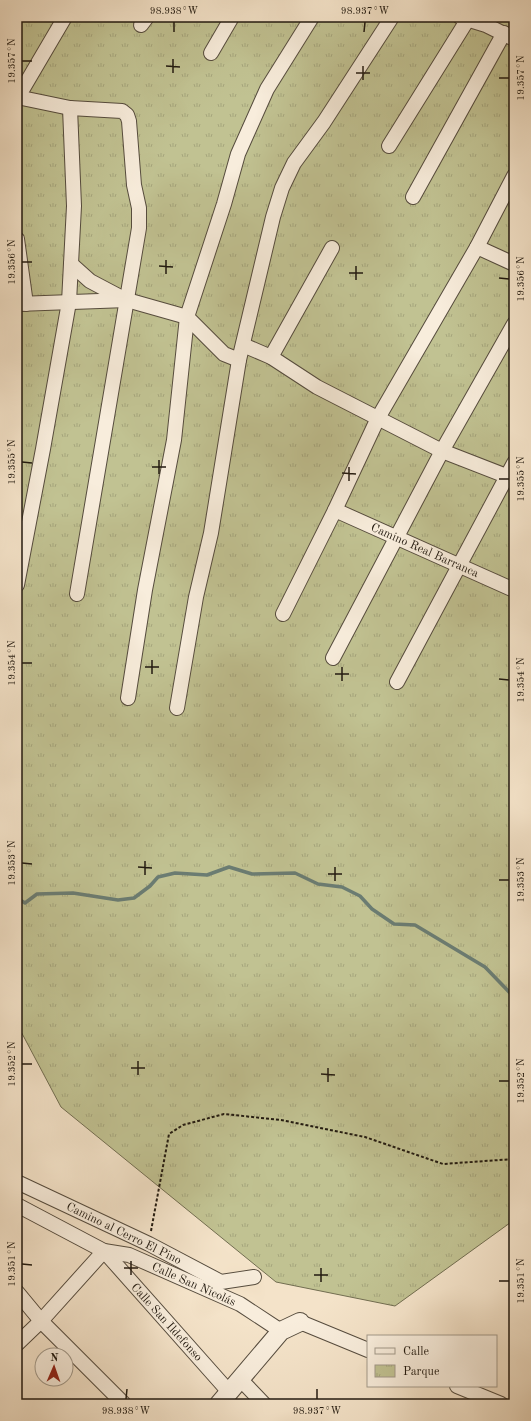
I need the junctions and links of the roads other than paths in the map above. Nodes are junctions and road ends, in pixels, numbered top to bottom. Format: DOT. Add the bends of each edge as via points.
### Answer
graph roads {
  1 [pos="65,17"];
  2 [pos="232,17"];
  3 [pos="312,17"];
  4 [pos="392,17"];
  5 [pos="464,18"];
  6 [pos="509,36"];
  7 [pos="211,53"];
  8 [pos="18,97"];
  9 [pos="70,108"];
  10 [pos="389,146"];
  11 [pos="514,176"];
  12 [pos="413,197"];
  13 [pos="17,239"];
  14 [pos="477,247"];
  15 [pos="332,248"];
  16 [pos="71,264"];
  17 [pos="514,264"];
  18 [pos="126,300"];
  19 [pos="69,302"];
  20 [pos="22,304"];
  21 [pos="187,317"];
  22 [pos="514,324"];
  23 [pos="243,345"];
  24 [pos="271,357"];
  25 [pos="239,360"];
  26 [pos="378,418"];
  27 [pos="442,451"];
  28 [pos="514,463"];
  29 [pos="510,478"];
  30 [pos="335,510"];
  31 [pos="396,537"];
  32 [pos="460,565"];
  33 [pos="17,585"];
  34 [pos="514,590"];
  35 [pos="77,594"];
  36 [pos="282,614"];
  37 [pos="333,658"];
  38 [pos="397,682"];
  39 [pos="128,698"];
  40 [pos="177,708"];
  41 [pos="17,1182"];
  42 [pos="17,1205"];
  43 [pos="104,1251"];
  44 [pos="254,1277"];
  45 [pos="17,1292"];
  46 [pos="41,1321"];
  47 [pos="300,1322"];
  48 [pos="282,1332"];
  49 [pos="17,1344"];
  50 [pos="367,1350"];
  51 [pos="459,1387"];
  52 [pos="230,1392"];
  53 [pos="124,1404"];
  54 [pos="264,1404"];
  55 [pos="501,1404"];
  1 -- 8 [label="street"];
  2 -- 7 [label="street"];
  3 -- 21 [label="street" via="267,89 238,154"];
  4 -- 23 [label="street" via="324,122 294,163 282,188"];
  5 -- 6 [label="street"];
  5 -- 10 [label="street"];
  6 -- 12 [label="street"];
  8 -- 9 [label="street"];
  9 -- 16 [label="street" via="74,206"];
  9 -- 18 [label="street" via="122,111 129,120 139,228"];
  11 -- 14 [label="street"];
  13 -- 20 [label="street"];
  14 -- 17 [label="street"];
  14 -- 26 [label="street"];
  15 -- 24 [label="street"];
  16 -- 18 [label="street" via="90,281"];
  16 -- 19 [label="street"];
  18 -- 19 [label="street"];
  18 -- 21 [label="street"];
  18 -- 35 [label="street"];
  19 -- 20 [label="street"];
  19 -- 33 [label="street" via="44,450"];
  21 -- 25 [label="street" via="224,354"];
  21 -- 39 [label="street" via="174,440 145,590"];
  22 -- 27 [label="street"];
  23 -- 24 [label="street"];
  23 -- 25 [label="street"];
  24 -- 26 [label="street" via="317,387"];
  25 -- 40 [label="street" via="211,533 196,597"];
  26 -- 27 [label="street"];
  26 -- 30 [label="street"];
  27 -- 29 [label="street"];
  27 -- 31 [label="street"];
  28 -- 29 [label="street"];
  29 -- 32 [label="street"];
  30 -- 31 [label="street, Camino Real Barranca"];
  30 -- 36 [label="street"];
  31 -- 32 [label="street, Camino Real Barranca"];
  31 -- 37 [label="street"];
  32 -- 34 [label="street, Camino Real Barranca"];
  32 -- 38 [label="street"];
  41 -- 44 [label="street, Camino al Cerro El Pino" via="149,1244 221,1282"];
  42 -- 43 [label="street, Calle San Nicolás"];
  43 -- 46 [label="street"];
  43 -- 48 [label="street, Calle San Nicolás" via="129,1255 240,1304"];
  43 -- 52 [label="street, Calle San Ildefonso"];
  45 -- 46 [label="street"];
  46 -- 49 [label="street"];
  46 -- 53 [label="street"];
  47 -- 48 [label="street"];
  47 -- 50 [label="street"];
  48 -- 52 [label="street"];
  51 -- 55 [label="street"];
  52 -- 54 [label="street, Calle San Ildefonso"];
}
